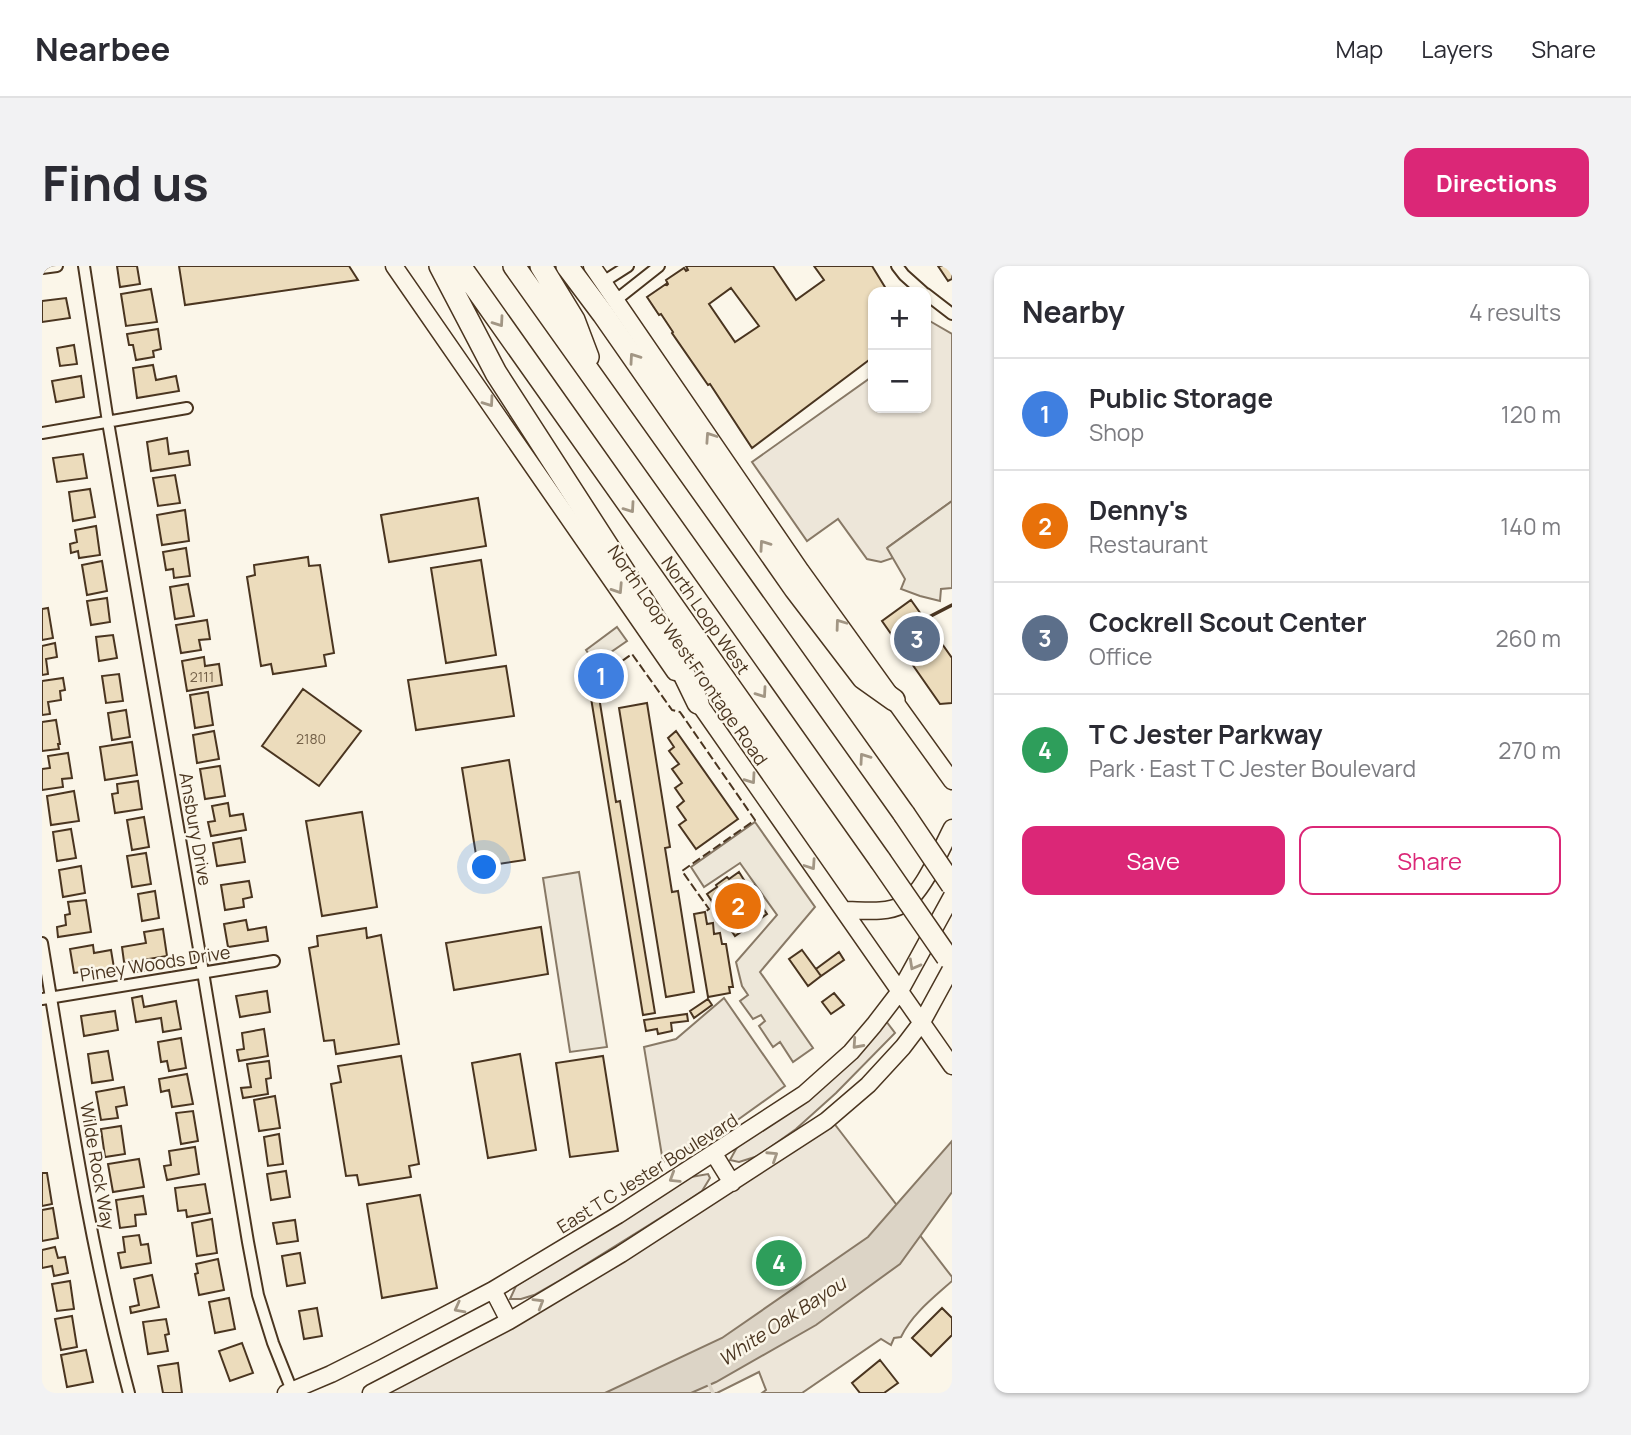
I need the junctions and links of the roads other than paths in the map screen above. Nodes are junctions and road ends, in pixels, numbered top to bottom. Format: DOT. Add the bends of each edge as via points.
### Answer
graph roads {
  1 [pos="57,266"];
  2 [pos="84,266"];
  3 [pos="394,266"];
  4 [pos="440,266"];
  5 [pos="460,266"];
  6 [pos="514,266"];
  7 [pos="541,266"];
  8 [pos="567,266"];
  9 [pos="592,266"];
  10 [pos="628,266"];
  11 [pos="659,266"];
  12 [pos="897,266"];
  13 [pos="42,268"];
  14 [pos="603,282"];
  15 [pos="918,287"];
  16 [pos="931,298"];
  17 [pos="609,307"];
  18 [pos="952,314"];
  19 [pos="598,384"];
  20 [pos="187,408"];
  21 [pos="108,422"];
  22 [pos="42,433"];
  23 [pos="894,700"];
  24 [pos="698,703"];
  25 [pos="952,780"];
  26 [pos="952,828"];
  27 [pos="952,885"];
  28 [pos="952,896"];
  29 [pos="843,910"];
  30 [pos="42,943"];
  31 [pos="274,961"];
  32 [pos="952,965"];
  33 [pos="203,972"];
  34 [pos="900,991"];
  35 [pos="47,998"];
  36 [pos="922,1022"];
  37 [pos="952,1066"];
  38 [pos="714,1154"];
  39 [pos="732,1183"];
  40 [pos="493,1290"];
  41 [pos="509,1321"];
  42 [pos="290,1392"];
  43 [pos="130,1393"];
  44 [pos="371,1393"];
  1 -- 13 [label="street"];
  2 -- 21 [label="street, Ansbury Drive"];
  3 -- 24 [label="street, North Loop West Frontage Road, one-way"];
  4 -- 24 [label="highway" via="496,373 665,635"];
  5 -- 32 [label="highway, North Loop West, one-way, bridge"];
  6 -- 19 [label="highway"];
  7 -- 19 [label="highway" via="574,320"];
  8 -- 17 [label="highway"];
  9 -- 14 [label="street"];
  10 -- 14 [label="street"];
  11 -- 17 [label="street"];
  12 -- 15 [label="street"];
  14 -- 17 [label="street"];
  16 -- 18 [label="street"];
  23 -- 17 [label="highway, one-way" via="863,678 795,589"];
  27 -- 19 [label="highway, one-way, bridge"];
  20 -- 21 [label="street"];
  21 -- 22 [label="street"];
  21 -- 33 [label="street, Ansbury Drive"];
  23 -- 25 [label="street"];
  24 -- 29 [label="street, North Loop West Frontage Road, one-way"];
  26 -- 29 [label="street" via="916,894 902,905"];
  28 -- 34 [label="street, East T C Jester Boulevard, one-way"];
  29 -- 34 [label="street, North Loop West Frontage Road"];
  30 -- 35 [label="street, Wilde Rock Way"];
  31 -- 33 [label="street, Piney Woods Drive"];
  32 -- 36 [label="street"];
  33 -- 35 [label="street, Piney Woods Drive"];
  33 -- 42 [label="street, Ansbury Drive" via="258,1295"];
  34 -- 36 [label="street, North Loop West Frontage Road"];
  34 -- 38 [label="street, East T C Jester Boulevard, one-way" via="831,1071"];
  35 -- 43 [label="street, Wilde Rock Way" via="88,1217"];
  36 -- 37 [label="street, North Loop West Frontage Road"];
  39 -- 36 [label="street, one-way" via="841,1109 884,1068"];
  38 -- 39 [label="street"];
  38 -- 40 [label="street, East T C Jester Boulevard, one-way"];
  41 -- 39 [label="street, one-way"];
  40 -- 41 [label="street"];
  40 -- 42 [label="street, East T C Jester Boulevard, one-way"];
  41 -- 44 [label="street"];
}
